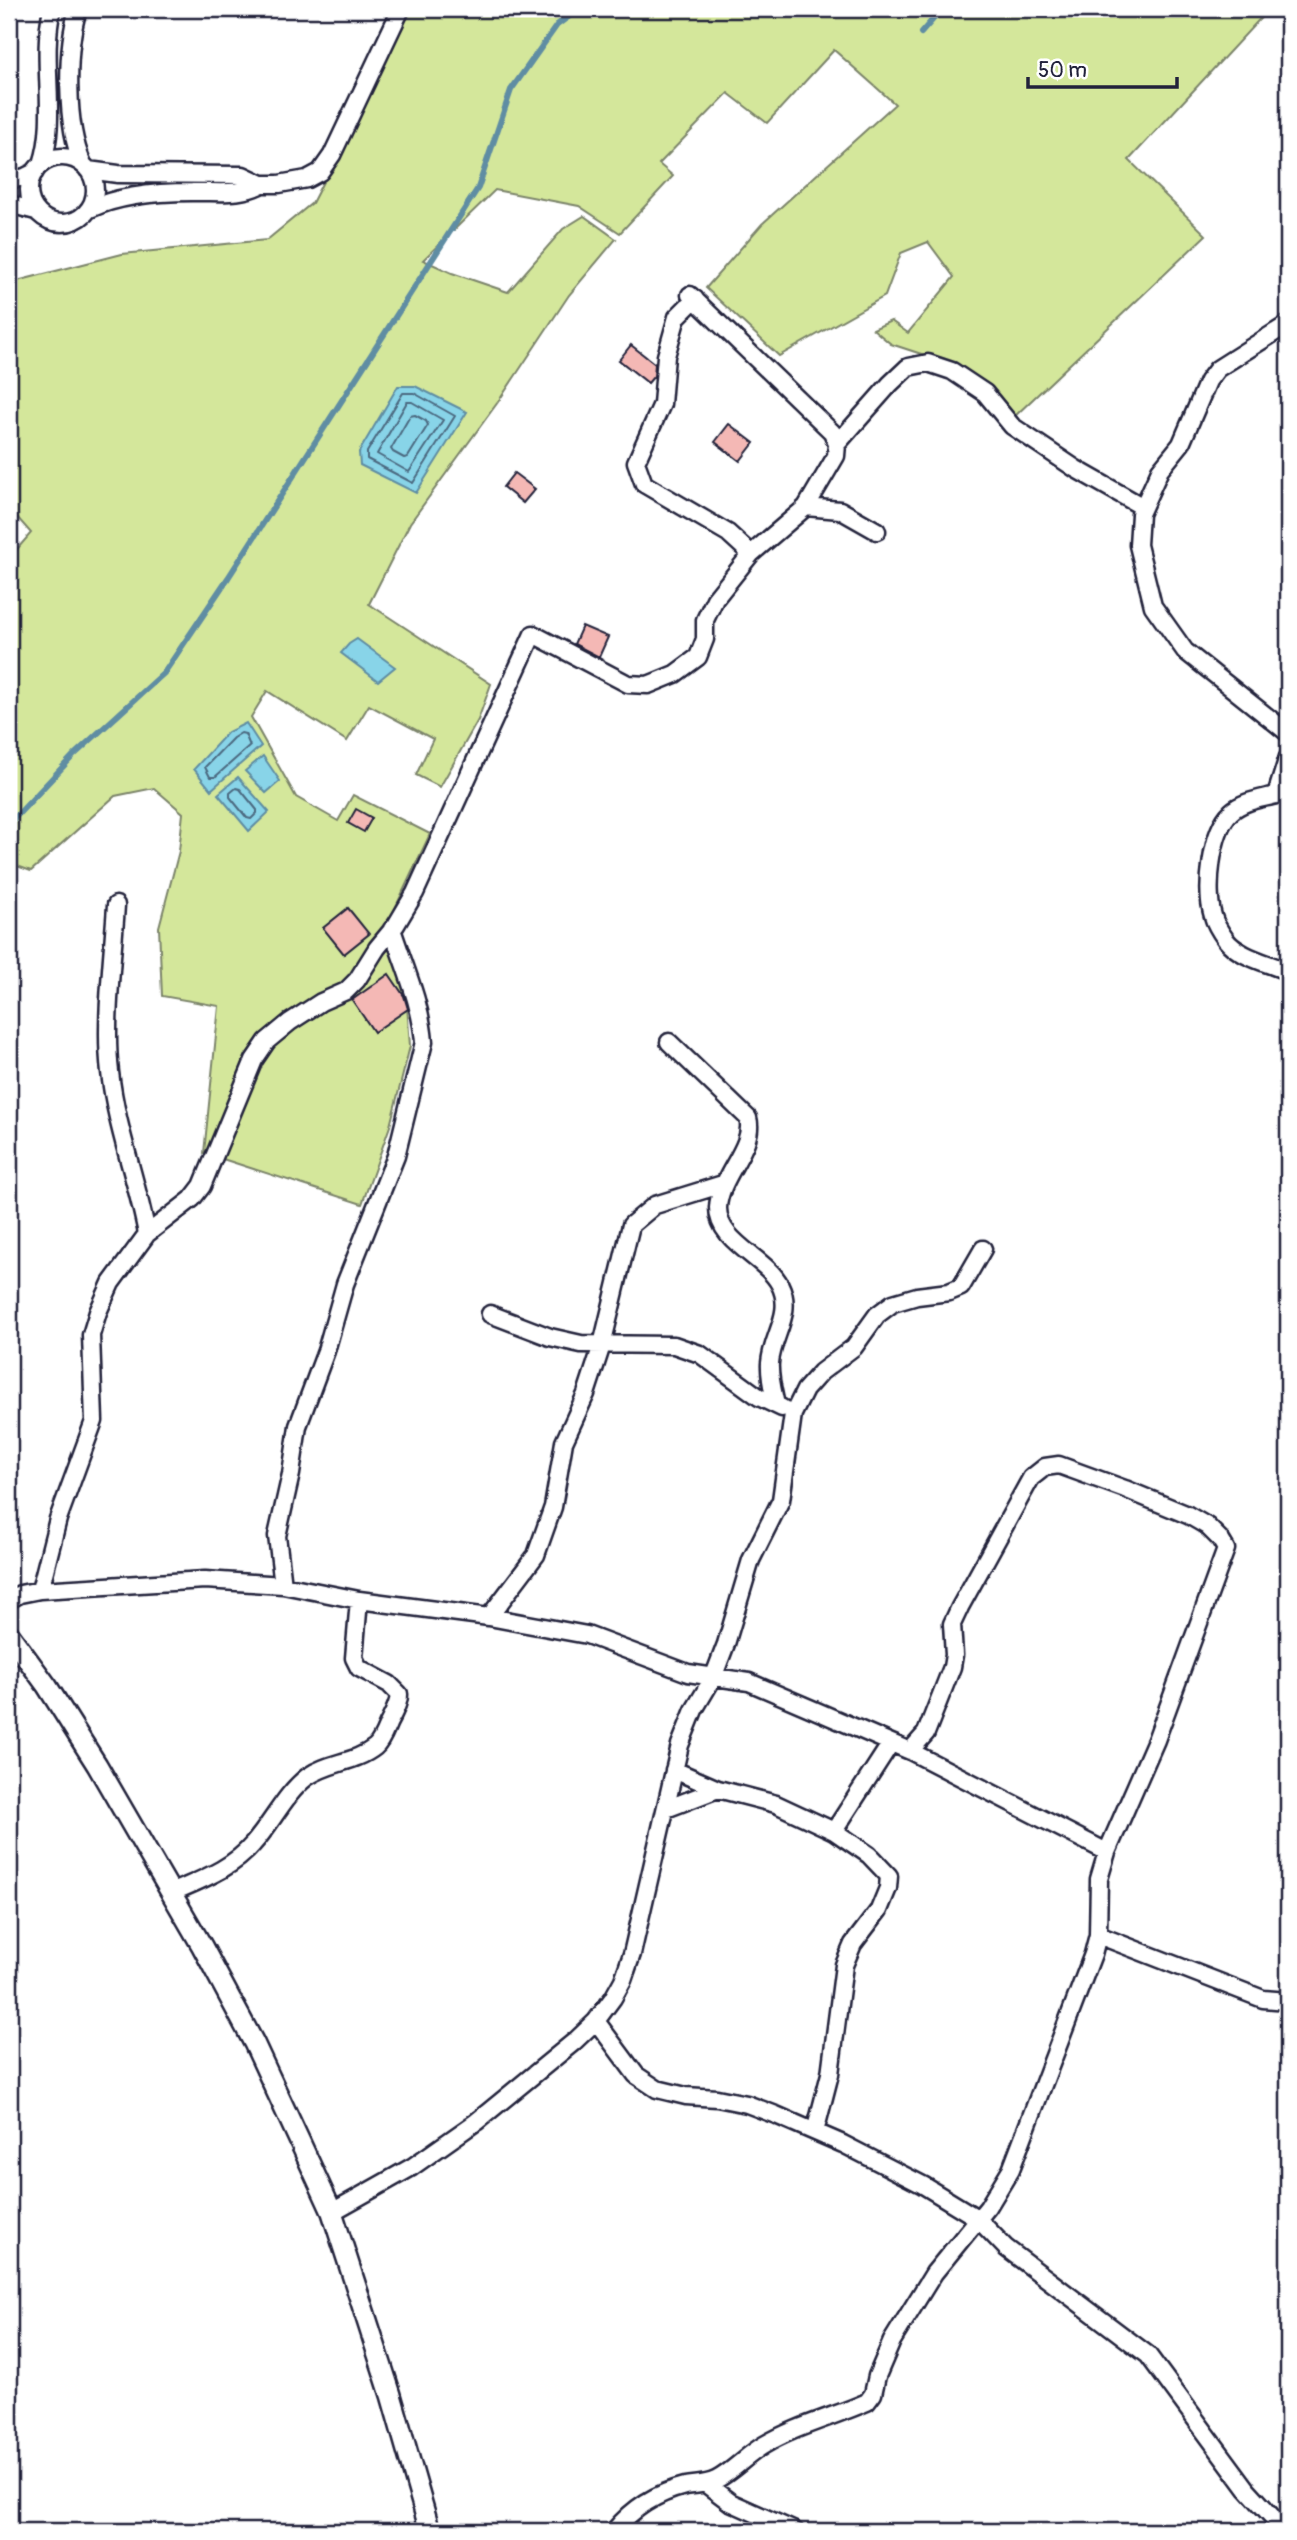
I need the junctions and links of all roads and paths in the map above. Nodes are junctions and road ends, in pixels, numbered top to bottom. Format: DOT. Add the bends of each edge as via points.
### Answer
graph roads {
  1 [pos="52,9"];
  2 [pos="78,9"];
  3 [pos="401,9"];
  4 [pos="70,60"];
  5 [pos="46,61"];
  6 [pos="86,167"];
  7 [pos="38,168"];
  8 [pos="9,180"];
  9 [pos="262,184"];
  10 [pos="9,204"];
  11 [pos="90,209"];
  12 [pos="36,211"];
  13 [pos="1288,324"];
  14 [pos="837,444"];
  15 [pos="806,507"];
  16 [pos="1143,507"];
  17 [pos="877,531"];
  18 [pos="751,554"];
  19 [pos="1288,733"];
  20 [pos="1288,757"];
  21 [pos="1282,794"];
  22 [pos="116,905"];
  23 [pos="392,929"];
  24 [pos="1288,972"];
  25 [pos="669,1042"];
  26 [pos="723,1184"];
  27 [pos="147,1234"];
  28 [pos="983,1249"];
  29 [pos="490,1314"];
  30 [pos="603,1345"];
  31 [pos="776,1405"];
  32 [pos="793,1414"];
  33 [pos="283,1585"];
  34 [pos="40,1590"];
  35 [pos="9,1600"];
  36 [pos="359,1600"];
  37 [pos="489,1616"];
  38 [pos="9,1634"];
  39 [pos="713,1678"];
  40 [pos="891,1743"];
  41 [pos="911,1751"];
  42 [pos="674,1770"];
  43 [pos="718,1789"];
  44 [pos="666,1809"];
  45 [pos="834,1831"];
  46 [pos="1107,1852"];
  47 [pos="171,1893"];
  48 [pos="1098,1935"];
  49 [pos="1288,2001"];
  50 [pos="596,2021"];
  51 [pos="815,2132"];
  52 [pos="332,2212"];
  53 [pos="977,2218"];
  54 [pos="706,2484"];
  55 [pos="430,2531"];
  56 [pos="614,2531"];
  57 [pos="796,2531"];
  58 [pos="1285,2531"];
  1 -- 5 [label="street"];
  2 -- 4 [label="street"];
  3 -- 9 [label="street" via="320,172 307,179"];
  4 -- 5 [label="street"];
  4 -- 6 [label="street" via="73,135"];
  5 -- 7 [label="street" via="49,135"];
  6 -- 7 [label="street" via="61,157"];
  6 -- 9 [label="street" via="118,174 243,175"];
  6 -- 11 [label="street" via="96,189"];
  7 -- 8 [label="street"];
  7 -- 12 [label="street" via="29,191"];
  9 -- 11 [label="street" via="245,191 136,197"];
  10 -- 12 [label="street"];
  11 -- 12 [label="street" via="64,223"];
  13 -- 16 [label="street" via="1217,369 1181,444 1160,470"];
  14 -- 15 [label="street" via="836,456"];
  14 -- 16 [label="street" via="908,367 928,363 952,371 985,393 1012,426"];
  14 -- 18 [label="street" via="832,432 693,297 677,317 666,356 662,404 636,462 645,484 729,533"];
  15 -- 17 [label="street" via="841,510"];
  15 -- 18 [label="street"];
  16 -- 19 [label="street" via="1138,545 1153,607 1185,651"];
  18 -- 23 [label="street" via="715,599 705,620 705,639 698,657 675,674 648,685 628,684 533,634 415,893"];
  20 -- 21 [label="street"];
  21 -- 24 [label="street" via="1248,803 1224,820 1211,868 1210,900 1213,918 1227,942"];
  22 -- 27 [label="street" via="109,1068"];
  23 -- 27 [label="street" via="346,991 321,1002 267,1041 254,1060 202,1186"];
  23 -- 33 [label="street" via="416,1000 424,1042 396,1156 345,1283 298,1426 277,1536"];
  25 -- 26 [label="street" via="748,1118 747,1140"];
  26 -- 30 [label="street" via="655,1205 631,1225"];
  26 -- 31 [label="street" via="718,1209 724,1228 764,1265 786,1301 770,1362"];
  27 -- 34 [label="street" via="111,1283 97,1312 91,1335 94,1421 58,1519"];
  28 -- 32 [label="street" via="961,1287 893,1303 877,1315 854,1347 805,1390"];
  29 -- 30 [label="street" via="550,1337"];
  30 -- 31 [label="street" via="674,1345 700,1354"];
  30 -- 37 [label="street" via="564,1442 553,1507 536,1555"];
  31 -- 32 [label="street"];
  32 -- 39 [label="street" via="781,1500 745,1575"];
  33 -- 34 [label="street" via="205,1580"];
  33 -- 36 [label="street"];
  34 -- 35 [label="street"];
  36 -- 37 [label="street"];
  36 -- 47 [label="street" via="354,1658 359,1668 389,1684 399,1700 377,1746 306,1778 251,1847 222,1870"];
  37 -- 39 [label="street" via="587,1635"];
  38 -- 47 [label="street" via="97,1765"];
  39 -- 40 [label="street" via="749,1682"];
  39 -- 42 [label="street" via="694,1710"];
  40 -- 41 [label="street"];
  40 -- 45 [label="street"];
  41 -- 46 [label="street"];
  41 -- 46 [label="street" via="936,1714 952,1667 951,1636 960,1607 1031,1478 1045,1467 1059,1465 1188,1515 1207,1527 1226,1549 1156,1740"];
  42 -- 43 [label="street"];
  42 -- 44 [label="street"];
  43 -- 44 [label="street"];
  43 -- 45 [label="street" via="776,1804"];
  44 -- 50 [label="street" via="632,1954 613,1998"];
  45 -- 51 [label="street" via="869,1855 889,1876 879,1910 853,1944 844,1965 830,2074"];
  46 -- 48 [label="street" via="1097,1897"];
  47 -- 52 [label="street" via="254,2043"];
  48 -- 49 [label="street" via="1263,1999"];
  48 -- 53 [label="street" via="1023,2141 997,2194"];
  50 -- 51 [label="street" via="636,2075 657,2089 747,2104"];
  50 -- 52 [label="street" via="476,2122"];
  51 -- 53 [label="street" via="923,2185"];
  52 -- 55 [label="street"];
  53 -- 54 [label="street" via="934,2273 892,2341 867,2402 797,2428"];
  53 -- 58 [label="street" via="1006,2248 1148,2356"];
  54 -- 56 [label="street" via="673,2489 651,2500"];
  54 -- 57 [label="street" via="730,2502"];
}
